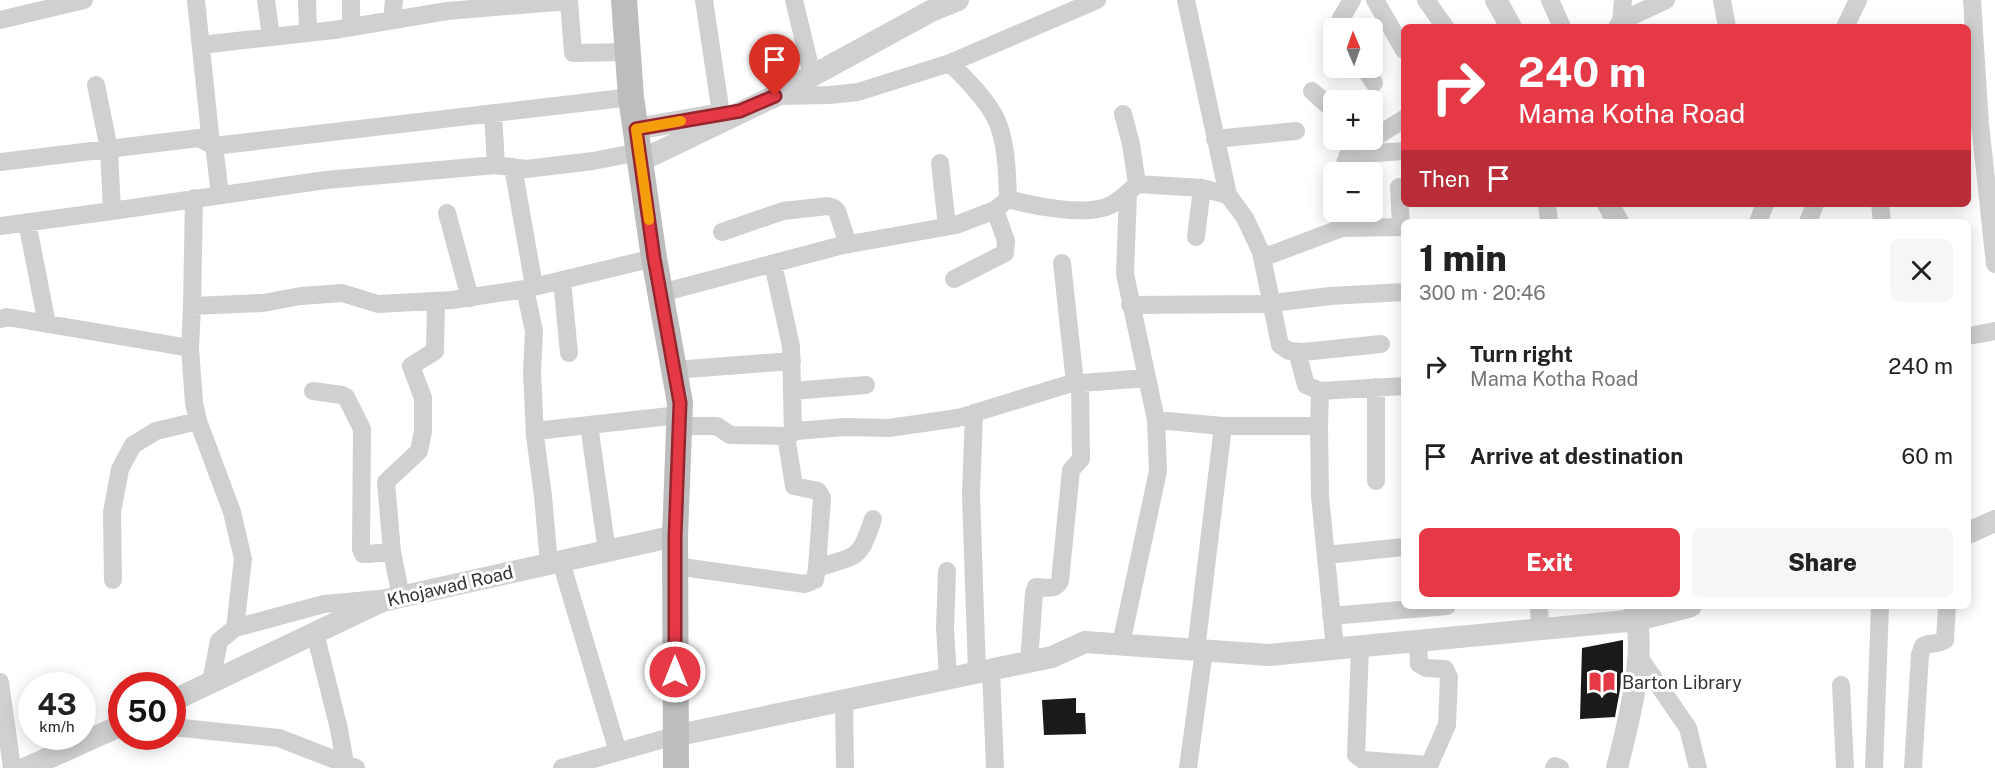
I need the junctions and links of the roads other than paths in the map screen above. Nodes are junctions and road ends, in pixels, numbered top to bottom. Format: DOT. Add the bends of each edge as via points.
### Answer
graph roads {
  1 [pos="84,0"];
  2 [pos="196,0"];
  3 [pos="266,0"];
  4 [pos="307,0"];
  5 [pos="351,0"];
  6 [pos="394,0"];
  7 [pos="624,0"];
  8 [pos="704,0"];
  9 [pos="794,0"];
  10 [pos="958,0"];
  11 [pos="1114,0"];
  12 [pos="1186,0"];
  13 [pos="1352,0"];
  14 [pos="1375,0"];
  15 [pos="1426,0"];
  16 [pos="1496,0"];
  17 [pos="1550,0"];
  18 [pos="1623,0"];
  19 [pos="1666,0"];
  20 [pos="1722,0"];
  21 [pos="1858,0"];
  22 [pos="1972,0"];
  23 [pos="1095,1"];
  24 [pos="929,5"];
  25 [pos="447,6"];
  26 [pos="1341,18"];
  27 [pos="0,20"];
  28 [pos="392,20"];
  29 [pos="1443,24"];
  30 [pos="1509,24"];
  31 [pos="1561,24"];
  32 [pos="1619,24"];
  33 [pos="1726,24"];
  34 [pos="1846,24"];
  35 [pos="351,27"];
  36 [pos="308,32"];
  37 [pos="271,37"];
  38 [pos="201,45"];
  39 [pos="1401,45"];
  40 [pos="628,52"];
  41 [pos="950,63"];
  42 [pos="812,75"];
  43 [pos="1371,78"];
  44 [pos="1374,83"];
  45 [pos="96,85"];
  46 [pos="1312,91"];
  47 [pos="775,96"];
  48 [pos="632,97"];
  49 [pos="1323,101"];
  50 [pos="493,113"];
  51 [pos="731,113"];
  52 [pos="1123,114"];
  53 [pos="1401,121"];
  54 [pos="1981,124"];
  55 [pos="1296,131"];
  56 [pos="1383,132"];
  57 [pos="1215,139"];
  58 [pos="213,145"];
  59 [pos="638,148"];
  60 [pos="109,149"];
  61 [pos="1359,150"];
  62 [pos="1401,152"];
  63 [pos="1,159"];
  64 [pos="1348,162"];
  65 [pos="1355,162"];
  66 [pos="940,163"];
  67 [pos="505,166"];
  68 [pos="1399,187"];
  69 [pos="1202,188"];
  70 [pos="1132,189"];
  71 [pos="220,194"];
  72 [pos="1228,195"];
  73 [pos="194,198"];
  74 [pos="1002,205"];
  75 [pos="112,211"];
  76 [pos="447,213"];
  77 [pos="1401,219"];
  78 [pos="27,222"];
  79 [pos="1338,222"];
  80 [pos="1359,222"];
  81 [pos="0,226"];
  82 [pos="947,226"];
  83 [pos="1401,227"];
  84 [pos="722,232"];
  85 [pos="1196,237"];
  86 [pos="848,244"];
  87 [pos="654,258"];
  88 [pos="1262,258"];
  89 [pos="1062,263"];
  90 [pos="773,264"];
  91 [pos="1995,264"];
  92 [pos="954,279"];
  93 [pos="562,280"];
  94 [pos="529,288"];
  95 [pos="1401,292"];
  96 [pos="661,293"];
  97 [pos="470,298"];
  98 [pos="436,301"];
  99 [pos="1270,303"];
  100 [pos="1130,305"];
  101 [pos="192,306"];
  102 [pos="0,319"];
  103 [pos="47,324"];
  104 [pos="1995,331"];
  105 [pos="1971,335"];
  106 [pos="1381,344"];
  107 [pos="190,348"];
  108 [pos="569,352"];
  109 [pos="1297,352"];
  110 [pos="792,361"];
  111 [pos="674,370"];
  112 [pos="1147,378"];
  113 [pos="1077,383"];
  114 [pos="866,385"];
  115 [pos="1401,386"];
  116 [pos="1376,387"];
  117 [pos="312,391"];
  118 [pos="792,391"];
  119 [pos="1320,391"];
  120 [pos="974,413"];
  121 [pos="679,420"];
  122 [pos="1156,420"];
  123 [pos="198,421"];
  124 [pos="589,425"];
  125 [pos="1223,426"];
  126 [pos="1319,426"];
  127 [pos="535,431"];
  128 [pos="789,434"];
  129 [pos="1376,481"];
  130 [pos="873,519"];
  131 [pos="1995,521"];
  132 [pos="1971,532"];
  133 [pos="675,537"];
  134 [pos="1401,547"];
  135 [pos="607,551"];
  136 [pos="392,552"];
  137 [pos="1326,555"];
  138 [pos="555,563"];
  139 [pos="675,566"];
  140 [pos="818,568"];
  141 [pos="946,571"];
  142 [pos="113,580"];
  143 [pos="401,597"];
  144 [pos="1412,609"];
  145 [pos="1539,609"];
  146 [pos="1667,609"];
  147 [pos="1880,609"];
  148 [pos="1947,609"];
  149 [pos="1636,613"];
  150 [pos="1331,616"];
  151 [pos="235,628"];
  152 [pos="1540,629"];
  153 [pos="315,633"];
  154 [pos="1418,641"];
  155 [pos="1121,644"];
  156 [pos="1360,647"];
  157 [pos="1335,649"];
  158 [pos="1200,650"];
  159 [pos="1637,654"];
  160 [pos="1029,662"];
  161 [pos="984,671"];
  162 [pos="948,678"];
  163 [pos="0,682"];
  164 [pos="211,682"];
  165 [pos="1841,685"];
  166 [pos="186,694"];
  167 [pos="844,700"];
  168 [pos="186,729"];
  169 [pos="108,731"];
  170 [pos="674,736"];
  171 [pos="618,752"];
  172 [pos="350,766"];
  173 [pos="1428,766"];
  174 [pos="12,768"];
  175 [pos="26,768"];
  176 [pos="562,768"];
  177 [pos="675,768"];
  178 [pos="845,768"];
  179 [pos="995,768"];
  180 [pos="1188,768"];
  181 [pos="1554,768"];
  182 [pos="1560,768"];
  183 [pos="1617,768"];
  184 [pos="1698,768"];
  185 [pos="1845,768"];
  186 [pos="1874,768"];
  187 [pos="1913,768"];
  1 -- 27 [label="street"];
  2 -- 38 [label="street"];
  3 -- 37 [label="street"];
  4 -- 36 [label="street"];
  5 -- 35 [label="street"];
  6 -- 28 [label="street"];
  7 -- 40 [label="main road"];
  8 -- 51 [label="street"];
  9 -- 42 [label="street"];
  10 -- 24 [label="street"];
  11 -- 23 [label="street"];
  12 -- 57 [label="street"];
  13 -- 26 [label="street"];
  14 -- 39 [label="street"];
  15 -- 29 [label="street"];
  16 -- 30 [label="street"];
  17 -- 31 [label="street"];
  18 -- 32 [label="street"];
  19 -- 32 [label="street"];
  20 -- 33 [label="street"];
  21 -- 34 [label="street"];
  22 -- 54 [label="street"];
  23 -- 41 [label="street"];
  24 -- 42 [label="street"];
  25 -- 28 [label="street"];
  25 -- 40 [label="street" via="569,1 573,53"];
  28 -- 35 [label="street"];
  35 -- 36 [label="street"];
  36 -- 37 [label="street"];
  37 -- 38 [label="street"];
  38 -- 58 [label="street"];
  40 -- 48 [label="main road"];
  41 -- 47 [label="street" via="858,92"];
  41 -- 74 [label="street" via="996,120 1006,155"];
  42 -- 47 [label="street"];
  43 -- 44 [label="street"];
  45 -- 60 [label="street"];
  46 -- 49 [label="street"];
  47 -- 51 [label="street"];
  48 -- 50 [label="street"];
  48 -- 59 [label="main road"];
  50 -- 58 [label="street"];
  50 -- 67 [label="street"];
  51 -- 59 [label="street"];
  51 -- 59 [label="street"];
  52 -- 70 [label="street" via="1131,144"];
  53 -- 56 [label="street"];
  54 -- 91 [label="street"];
  55 -- 57 [label="street"];
  57 -- 72 [label="street"];
  58 -- 60 [label="street" via="199,138"];
  58 -- 71 [label="street"];
  59 -- 67 [label="street" via="593,161 526,169"];
  59 -- 87 [label="main road"];
  60 -- 63 [label="street"];
  60 -- 75 [label="street"];
  61 -- 64 [label="street"];
  62 -- 65 [label="street"];
  66 -- 82 [label="street"];
  67 -- 71 [label="street" via="326,180"];
  67 -- 94 [label="street"];
  68 -- 77 [label="street"];
  69 -- 70 [label="street"];
  69 -- 72 [label="street"];
  69 -- 85 [label="street"];
  70 -- 74 [label="street" via="1110,206 1089,210"];
  70 -- 100 [label="street" via="1125,274"];
  71 -- 73 [label="street"];
  72 -- 88 [label="street" via="1245,218"];
  73 -- 75 [label="street"];
  73 -- 101 [label="street"];
  74 -- 82 [label="street"];
  74 -- 92 [label="street" via="1005,253"];
  75 -- 78 [label="street"];
  76 -- 97 [label="street"];
  78 -- 81 [label="street"];
  78 -- 103 [label="street"];
  79 -- 88 [label="street"];
  80 -- 83 [label="street"];
  82 -- 86 [label="street"];
  84 -- 86 [label="street" via="783,211 828,206 837,212"];
  86 -- 90 [label="street"];
  87 -- 93 [label="street"];
  87 -- 96 [label="main road"];
  88 -- 99 [label="street"];
  89 -- 113 [label="street"];
  90 -- 96 [label="street"];
  90 -- 110 [label="street"];
  93 -- 94 [label="street"];
  93 -- 108 [label="street"];
  94 -- 97 [label="street"];
  94 -- 127 [label="street" via="534,331"];
  95 -- 99 [label="street"];
  96 -- 111 [label="main road"];
  97 -- 98 [label="street"];
  98 -- 101 [label="street" via="378,304 342,293 262,303"];
  98 -- 136 [label="street" via="435,351 411,366 423,398 419,451 386,482"];
  99 -- 100 [label="street"];
  99 -- 109 [label="street" via="1280,345"];
  100 -- 112 [label="street"];
  101 -- 107 [label="street"];
  102 -- 103 [label="street"];
  103 -- 107 [label="street"];
  104 -- 105 [label="street"];
  106 -- 109 [label="street"];
  107 -- 123 [label="street"];
  109 -- 119 [label="street" via="1306,385"];
  110 -- 111 [label="street"];
  110 -- 118 [label="street"];
  111 -- 121 [label="main road"];
  112 -- 113 [label="street"];
  112 -- 122 [label="street"];
  113 -- 120 [label="street"];
  113 -- 160 [label="street" via="1081,459 1071,470 1060,581 1052,588 1036,588 1034,593"];
  114 -- 118 [label="street"];
  115 -- 116 [label="street"];
  116 -- 119 [label="street"];
  116 -- 129 [label="street"];
  117 -- 136 [label="street" via="346,397 359,420 361,549 363,554"];
  118 -- 128 [label="street"];
  119 -- 126 [label="street"];
  120 -- 128 [label="street" via="889,428 845,427"];
  120 -- 161 [label="street" via="971,494"];
  121 -- 124 [label="street"];
  121 -- 128 [label="street" via="717,426 730,435"];
  121 -- 133 [label="main road"];
  122 -- 125 [label="street"];
  122 -- 155 [label="street" via="1158,471"];
  123 -- 142 [label="street" via="156,431 133,445 120,469 112,512"];
  123 -- 151 [label="street" via="232,512 243,559"];
  124 -- 127 [label="street"];
  124 -- 135 [label="street"];
  125 -- 126 [label="street"];
  125 -- 158 [label="street"];
  126 -- 137 [label="street"];
  127 -- 138 [label="street"];
  128 -- 140 [label="street" via="794,486 818,491 822,498"];
  130 -- 140 [label="street" via="858,554"];
  131 -- 132 [label="street"];
  133 -- 135 [label="street, Khojawad Road"];
  133 -- 139 [label="main road"];
  134 -- 137 [label="street"];
  135 -- 138 [label="street, Khojawad Road"];
  136 -- 143 [label="street"];
  137 -- 150 [label="street"];
  138 -- 143 [label="street, Khojawad Road"];
  138 -- 171 [label="street"];
  139 -- 140 [label="street" via="805,584 815,580"];
  139 -- 170 [label="main road"];
  141 -- 162 [label="street"];
  143 -- 151 [label="street" via="324,604"];
  143 -- 153 [label="street, Khojawad Road" via="382,601"];
  144 -- 150 [label="street"];
  145 -- 152 [label="street"];
  146 -- 149 [label="street"];
  147 -- 186 [label="street"];
  148 -- 187 [label="street" via="1945,640 1928,643 1920,655"];
  149 -- 152 [label="street"];
  149 -- 159 [label="street"];
  150 -- 157 [label="street"];
  151 -- 164 [label="street" via="219,641"];
  152 -- 154 [label="street"];
  153 -- 164 [label="street, Khojawad Road"];
  153 -- 172 [label="street"];
  154 -- 156 [label="street"];
  154 -- 173 [label="street" via="1419,664 1445,669 1449,677 1447,725"];
  155 -- 158 [label="street"];
  155 -- 160 [label="street" via="1085,642 1052,657"];
  156 -- 157 [label="street"];
  156 -- 173 [label="street" via="1356,755 1363,760"];
  157 -- 158 [label="street" via="1269,655"];
  158 -- 180 [label="street"];
  159 -- 183 [label="street" via="1637,677"];
  159 -- 184 [label="street" via="1688,728"];
  160 -- 161 [label="street"];
  161 -- 162 [label="street"];
  161 -- 179 [label="street"];
  162 -- 167 [label="street"];
  163 -- 174 [label="street"];
  164 -- 166 [label="street, Khojawad Road"];
  165 -- 185 [label="street"];
  167 -- 170 [label="street"];
  167 -- 178 [label="street"];
  168 -- 172 [label="street" via="279,738"];
  169 -- 175 [label="street"];
  170 -- 171 [label="street"];
  170 -- 177 [label="main road"];
  171 -- 176 [label="street"];
  181 -- 182 [label="street"];
}
